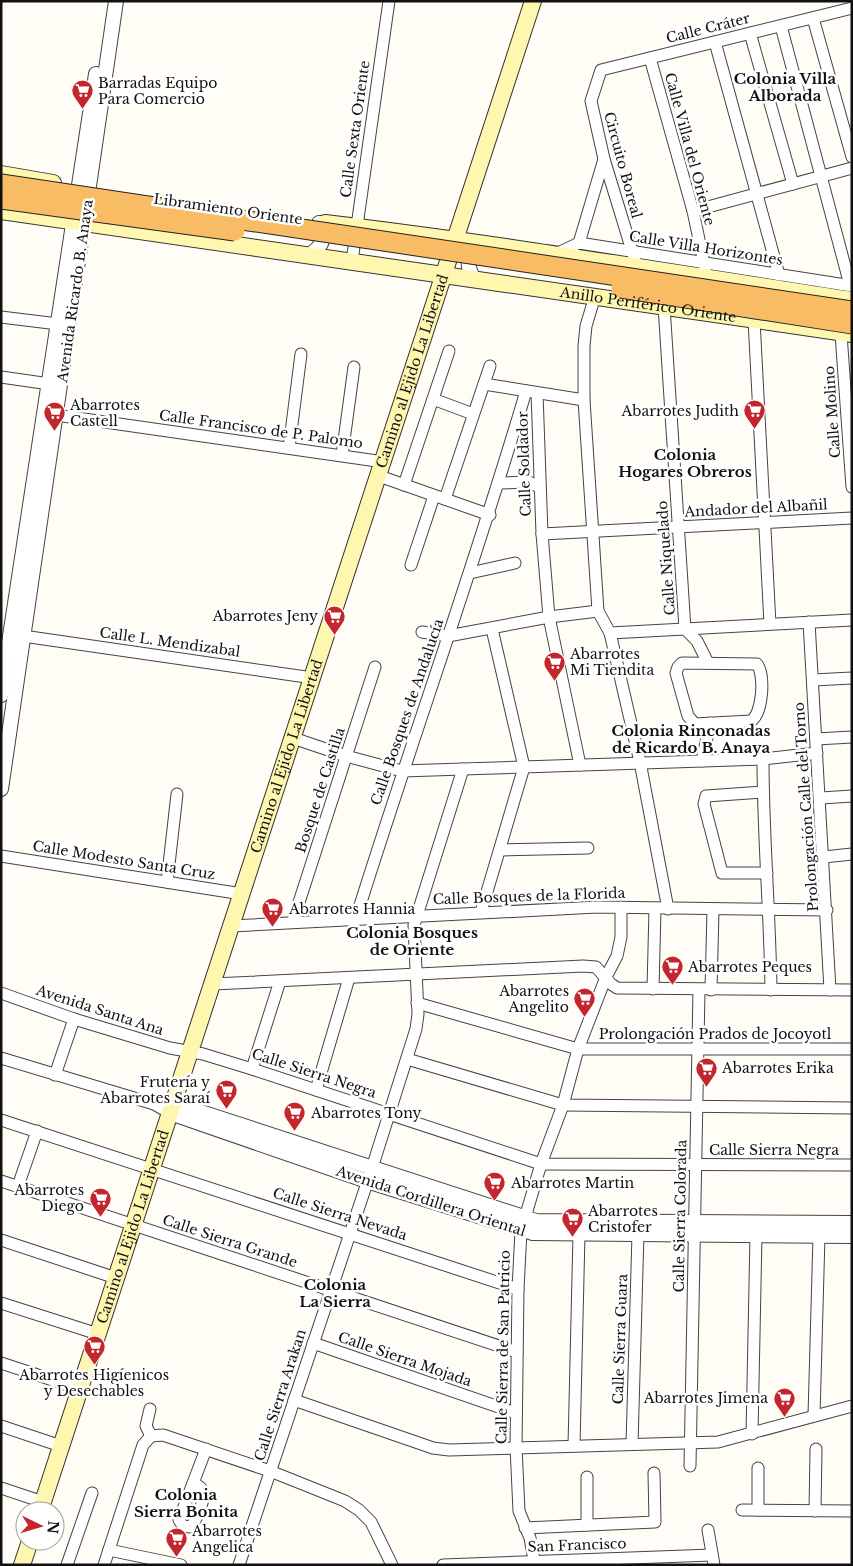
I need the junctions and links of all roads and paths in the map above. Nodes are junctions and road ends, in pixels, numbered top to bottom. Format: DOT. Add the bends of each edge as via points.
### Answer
graph roads {
  1 [pos="108,1"];
  2 [pos="116,1"];
  3 [pos="389,1"];
  4 [pos="534,1"];
  5 [pos="851,12"];
  6 [pos="813,18"];
  7 [pos="781,26"];
  8 [pos="750,33"];
  9 [pos="715,42"];
  10 [pos="650,58"];
  11 [pos="600,70"];
  12 [pos="852,157"];
  13 [pos="604,159"];
  14 [pos="852,168"];
  15 [pos="1,174"];
  16 [pos="823,176"];
  17 [pos="24,178"];
  18 [pos="1,184"];
  19 [pos="792,184"];
  20 [pos="84,188"];
  21 [pos="757,193"];
  22 [pos="144,197"];
  23 [pos="1,199"];
  24 [pos="693,211"];
  25 [pos="9,212"];
  26 [pos="80,221"];
  27 [pos="319,223"];
  28 [pos="356,227"];
  29 [pos="139,230"];
  30 [pos="579,243"];
  31 [pos="479,245"];
  32 [pos="632,251"];
  33 [pos="558,254"];
  34 [pos="308,255"];
  35 [pos="451,257"];
  36 [pos="352,261"];
  37 [pos="637,267"];
  38 [pos="704,270"];
  39 [pos="779,275"];
  40 [pos="474,278"];
  41 [pos="851,290"];
  42 [pos="595,296"];
  43 [pos="664,306"];
  44 [pos="852,310"];
  45 [pos="1,316"];
  46 [pos="754,320"];
  47 [pos="58,324"];
  48 [pos="848,331"];
  49 [pos="449,351"];
  50 [pos="301,354"];
  51 [pos="490,366"];
  52 [pos="354,367"];
  53 [pos="1,377"];
  54 [pos="50,384"];
  55 [pos="484,384"];
  56 [pos="532,392"];
  57 [pos="433,399"];
  58 [pos="584,400"];
  59 [pos="51,414"];
  60 [pos="474,414"];
  61 [pos="289,448"];
  62 [pos="342,455"];
  63 [pos="381,469"];
  64 [pos="499,483"];
  65 [pos="404,485"];
  66 [pos="539,488"];
  67 [pos="852,488"];
  68 [pos="439,497"];
  69 [pos="490,516"];
  70 [pos="852,518"];
  71 [pos="35,520"];
  72 [pos="765,522"];
  73 [pos="678,527"];
  74 [pos="593,532"];
  75 [pos="542,534"];
  76 [pos="515,563"];
  77 [pos="411,565"];
  78 [pos="470,573"];
  79 [pos="598,611"];
  80 [pos="550,617"];
  81 [pos="852,620"];
  82 [pos="809,622"];
  83 [pos="770,624"];
  84 [pos="492,628"];
  85 [pos="685,629"];
  86 [pos="422,632"];
  87 [pos="610,632"];
  88 [pos="23,636"];
  89 [pos="448,636"];
  90 [pos="5,649"];
  91 [pos="708,663"];
  92 [pos="375,667"];
  93 [pos="313,678"];
  94 [pos="852,678"];
  95 [pos="812,680"];
  96 [pos="1,695"];
  97 [pos="710,723"];
  98 [pos="852,737"];
  99 [pos="293,738"];
  100 [pos="816,739"];
  101 [pos="817,753"];
  102 [pos="346,756"];
  103 [pos="763,759"];
  104 [pos="702,761"];
  105 [pos="640,762"];
  106 [pos="580,765"];
  107 [pos="524,767"];
  108 [pos="463,769"];
  109 [pos="402,771"];
  110 [pos="1,789"];
  111 [pos="763,792"];
  112 [pos="177,794"];
  113 [pos="852,796"];
  114 [pos="821,798"];
  115 [pos="588,848"];
  116 [pos="500,850"];
  117 [pos="852,854"];
  118 [pos="1,856"];
  119 [pos="824,857"];
  120 [pos="767,873"];
  121 [pos="167,882"];
  122 [pos="242,894"];
  123 [pos="621,907"];
  124 [pos="654,909"];
  125 [pos="668,909"];
  126 [pos="713,910"];
  127 [pos="827,910"];
  128 [pos="770,911"];
  129 [pos="481,912"];
  130 [pos="417,915"];
  131 [pos="356,918"];
  132 [pos="293,921"];
  133 [pos="232,926"];
  134 [pos="416,975"];
  135 [pos="606,977"];
  136 [pos="349,978"];
  137 [pos="280,982"];
  138 [pos="213,984"];
  139 [pos="653,989"];
  140 [pos="705,990"];
  141 [pos="771,990"];
  142 [pos="830,990"];
  143 [pos="852,990"];
  144 [pos="1,993"];
  145 [pos="417,1003"];
  146 [pos="74,1019"];
  147 [pos="578,1049"];
  148 [pos="696,1049"];
  149 [pos="852,1049"];
  150 [pos="190,1052"];
  151 [pos="1,1058"];
  152 [pos="406,1058"];
  153 [pos="252,1068"];
  154 [pos="55,1075"];
  155 [pos="316,1090"];
  156 [pos="563,1105"];
  157 [pos="698,1107"];
  158 [pos="172,1108"];
  159 [pos="852,1108"];
  160 [pos="390,1113"];
  161 [pos="1,1120"];
  162 [pos="37,1131"];
  163 [pos="541,1164"];
  164 [pos="696,1165"];
  165 [pos="852,1165"];
  166 [pos="152,1168"];
  167 [pos="370,1175"];
  168 [pos="1,1181"];
  169 [pos="18,1186"];
  170 [pos="852,1223"];
  171 [pos="523,1224"];
  172 [pos="134,1225"];
  173 [pos="695,1228"];
  174 [pos="350,1233"];
  175 [pos="579,1234"];
  176 [pos="638,1234"];
  177 [pos="756,1235"];
  178 [pos="819,1236"];
  179 [pos="852,1236"];
  180 [pos="1,1240"];
  181 [pos="116,1278"];
  182 [pos="330,1289"];
  183 [pos="518,1289"];
  184 [pos="1,1303"];
  185 [pos="98,1334"];
  186 [pos="313,1343"];
  187 [pos="517,1352"];
  188 [pos="1,1363"];
  189 [pos="80,1389"];
  190 [pos="294,1400"];
  191 [pos="852,1406"];
  192 [pos="150,1409"];
  193 [pos="516,1413"];
  194 [pos="814,1416"];
  195 [pos="1,1426"];
  196 [pos="752,1434"];
  197 [pos="151,1436"];
  198 [pos="691,1443"];
  199 [pos="632,1444"];
  200 [pos="61,1446"];
  201 [pos="574,1446"];
  202 [pos="516,1447"];
  203 [pos="206,1449"];
  204 [pos="816,1449"];
  205 [pos="690,1466"];
  206 [pos="758,1468"];
  207 [pos="270,1471"];
  208 [pos="654,1473"];
  209 [pos="587,1477"];
  210 [pos="194,1483"];
  211 [pos="1,1488"];
  212 [pos="92,1493"];
  213 [pos="28,1501"];
  214 [pos="43,1501"];
  215 [pos="742,1510"];
  216 [pos="758,1510"];
  217 [pos="816,1510"];
  218 [pos="852,1511"];
  219 [pos="587,1525"];
  220 [pos="525,1528"];
  221 [pos="708,1530"];
  222 [pos="109,1550"];
  223 [pos="27,1551"];
  224 [pos="713,1560"];
  225 [pos="654,1561"];
  226 [pos="594,1562"];
  227 [pos="534,1563"];
  228 [pos="475,1564"];
  229 [pos="22,1565"];
  230 [pos="67,1565"];
  231 [pos="104,1565"];
  232 [pos="181,1565"];
  233 [pos="239,1565"];
  234 [pos="392,1565"];
  235 [pos="444,1565"];
  1 -- 20 [label="street, Avenida Ricardo B. Anaya"];
  2 -- 20 [label="street, Avenida Ricardo B. Anaya"];
  3 -- 28 [label="street, Calle Sexta Oriente"];
  4 -- 35 [label="main road, Camino al Ejido La Libertad"];
  5 -- 6 [label="street, Calle Cráter"];
  6 -- 7 [label="street, Calle Cráter"];
  6 -- 12 [label="street"];
  7 -- 8 [label="street, Calle Cráter"];
  7 -- 16 [label="street"];
  8 -- 9 [label="street, Calle Cráter"];
  8 -- 19 [label="street"];
  9 -- 10 [label="street, Calle Cráter"];
  9 -- 21 [label="street"];
  10 -- 11 [label="street, Calle Cráter"];
  10 -- 24 [label="street, Calle Villa del Oriente"];
  11 -- 13 [label="street, Circuito Boreal" via="591,101"];
  13 -- 30 [label="street"];
  13 -- 32 [label="street, Circuito Boreal"];
  14 -- 16 [label="street"];
  15 -- 17 [label="main road, Libramiento Oriente"];
  16 -- 19 [label="street"];
  16 -- 41 [label="street"];
  17 -- 20 [label="main road, Libramiento Oriente"];
  17 -- 25 [label="main road" via="35,183 40,199 34,209 24,214"];
  18 -- 35 [label="highway, Libramiento Oriente, bridge"];
  19 -- 21 [label="street"];
  20 -- 22 [label="main road, Libramiento Oriente"];
  20 -- 26 [label="street, Avenida Ricardo B. Anaya"];
  21 -- 24 [label="street"];
  21 -- 39 [label="street"];
  22 -- 27 [label="main road, Libramiento Oriente"];
  22 -- 29 [label="main road" via="129,203 125,214 129,224"];
  23 -- 35 [label="highway, Libramiento Oriente, bridge"];
  24 -- 38 [label="street, Calle Villa del Oriente"];
  25 -- 26 [label="main road"];
  26 -- 29 [label="main road"];
  26 -- 47 [label="street, Avenida Ricardo B. Anaya"];
  26 -- 59 [label="street, Avenida Ricardo B. Anaya"];
  27 -- 28 [label="main road, Libramiento Oriente"];
  27 -- 34 [label="street" via="323,231 322,244"];
  28 -- 35 [label="main road, Libramiento Oriente"];
  28 -- 36 [label="street, Calle Sexta Oriente"];
  29 -- 34 [label="main road"];
  30 -- 32 [label="street, Calle Villa Horizontes"];
  30 -- 33 [label="street"];
  31 -- 33 [label="main road"];
  31 -- 35 [label="main road"];
  31 -- 40 [label="street" via="469,260"];
  32 -- 37 [label="street, Circuito Boreal"];
  32 -- 38 [label="street, Calle Villa Horizontes"];
  33 -- 37 [label="main road"];
  34 -- 36 [label="main road"];
  35 -- 36 [label="main road"];
  35 -- 40 [label="main road, Anillo Periférico Oriente"];
  35 -- 44 [label="highway, Anillo Periférico Oriente, bridge"];
  35 -- 48 [label="highway, Anillo Periférico Oriente, bridge"];
  35 -- 63 [label="main road, Camino al Ejido La Libertad"];
  37 -- 38 [label="main road"];
  38 -- 39 [label="street, Calle Villa Horizontes"];
  38 -- 41 [label="main road"];
  39 -- 41 [label="street, Calle Villa Horizontes"];
  40 -- 42 [label="main road, Anillo Periférico Oriente"];
  42 -- 43 [label="main road, Anillo Periférico Oriente"];
  42 -- 58 [label="street" via="586,326"];
  43 -- 46 [label="main road, Anillo Periférico Oriente"];
  43 -- 73 [label="street, Calle Niquelado"];
  45 -- 47 [label="street"];
  46 -- 48 [label="main road, Anillo Periférico Oriente"];
  46 -- 72 [label="street"];
  47 -- 54 [label="street, Avenida Ricardo B. Anaya"];
  48 -- 67 [label="street, Calle Molino"];
  49 -- 57 [label="street"];
  50 -- 61 [label="street"];
  51 -- 55 [label="street"];
  52 -- 62 [label="street"];
  53 -- 54 [label="street"];
  54 -- 59 [label="street, Avenida Ricardo B. Anaya"];
  55 -- 56 [label="street"];
  55 -- 60 [label="street"];
  56 -- 58 [label="street"];
  56 -- 64 [label="street, Calle Bosques de Andalucía"];
  56 -- 66 [label="street, Calle Soldador"];
  57 -- 60 [label="street"];
  57 -- 65 [label="street"];
  58 -- 74 [label="street"];
  59 -- 61 [label="street, Calle Francisco de P. Palomo"];
  59 -- 71 [label="street, Avenida Ricardo B. Anaya"];
  60 -- 68 [label="street"];
  61 -- 62 [label="street, Calle Francisco de P. Palomo"];
  62 -- 63 [label="street, Calle Francisco de P. Palomo"];
  63 -- 65 [label="street, Calle Francisco de P. Palomo"];
  63 -- 93 [label="main road, Camino al Ejido La Libertad"];
  64 -- 66 [label="street" via="529,482"];
  64 -- 69 [label="street, Calle Bosques de Andalucía"];
  65 -- 68 [label="street, Calle Francisco de P. Palomo"];
  66 -- 75 [label="street, Calle Soldador"];
  68 -- 69 [label="street, Calle Francisco de P. Palomo"];
  68 -- 77 [label="street"];
  69 -- 78 [label="street, Calle Bosques de Andalucía"];
  70 -- 72 [label="street, Andador del Albañil"];
  71 -- 88 [label="street, Avenida Ricardo B. Anaya"];
  71 -- 90 [label="street, Avenida Ricardo B. Anaya"];
  72 -- 73 [label="street, Andador del Albañil"];
  72 -- 83 [label="street"];
  73 -- 74 [label="street, Andador del Albañil"];
  73 -- 85 [label="street, Calle Niquelado"];
  74 -- 75 [label="street, Andador del Albañil"];
  74 -- 79 [label="street"];
  75 -- 80 [label="street, Calle Soldador"];
  76 -- 78 [label="street"];
  78 -- 89 [label="street, Calle Bosques de Andalucía"];
  79 -- 80 [label="street"];
  79 -- 87 [label="street"];
  80 -- 84 [label="street"];
  80 -- 106 [label="street, Calle Soldador"];
  81 -- 82 [label="street"];
  82 -- 83 [label="street"];
  82 -- 95 [label="street, Prolongación Calle del Torno"];
  83 -- 85 [label="street"];
  84 -- 89 [label="street"];
  84 -- 107 [label="street"];
  85 -- 87 [label="street"];
  85 -- 91 [label="street" via="697,641"];
  86 -- 89 [label="street"];
  87 -- 105 [label="street"];
  88 -- 93 [label="street, Calle L. Mendizabal"];
  88 -- 110 [label="street, Avenida Ricardo B. Anaya"];
  89 -- 109 [label="street, Calle Bosques de Andalucía"];
  90 -- 96 [label="street, Avenida Ricardo B. Anaya"];
  91 -- 97 [label="street" via="682,663 676,673 690,720 695,724"];
  91 -- 97 [label="street" via="751,662 761,670 760,711 756,717 751,721"];
  92 -- 102 [label="street, Bosque de Castilla"];
  93 -- 99 [label="main road, Camino al Ejido La Libertad"];
  94 -- 95 [label="street"];
  95 -- 100 [label="street, Prolongación Calle del Torno"];
  97 -- 104 [label="street"];
  98 -- 100 [label="street"];
  99 -- 102 [label="street"];
  99 -- 122 [label="main road, Camino al Ejido La Libertad"];
  100 -- 101 [label="street, Prolongación Calle del Torno"];
  101 -- 103 [label="street"];
  101 -- 114 [label="street, Prolongación Calle del Torno"];
  102 -- 109 [label="street"];
  102 -- 132 [label="street, Bosque de Castilla"];
  103 -- 104 [label="street"];
  103 -- 111 [label="street"];
  104 -- 105 [label="street"];
  105 -- 106 [label="street"];
  105 -- 125 [label="street"];
  106 -- 107 [label="street"];
  107 -- 108 [label="street"];
  107 -- 116 [label="street"];
  108 -- 109 [label="street"];
  108 -- 130 [label="street, Calle Sierra Arakan"];
  109 -- 131 [label="street, Calle Bosques de Andalucía"];
  111 -- 120 [label="street"];
  111 -- 120 [label="street" via="706,796 704,804 722,873"];
  112 -- 121 [label="street"];
  113 -- 114 [label="street"];
  114 -- 119 [label="street, Prolongación Calle del Torno"];
  115 -- 116 [label="street"];
  116 -- 129 [label="street"];
  117 -- 119 [label="street"];
  118 -- 121 [label="street, Calle Modesto Santa Cruz"];
  119 -- 127 [label="street, Prolongación Calle del Torno"];
  120 -- 128 [label="street"];
  121 -- 122 [label="street, Calle Modesto Santa Cruz"];
  122 -- 133 [label="main road, Camino al Ejido La Libertad"];
  123 -- 124 [label="street, Calle Bosques de la Florida"];
  123 -- 129 [label="street, Calle Bosques de la Florida"];
  123 -- 135 [label="street, Calle Sierra de San Patricio" via="620,947"];
  124 -- 125 [label="street, Calle Bosques de la Florida"];
  124 -- 139 [label="street"];
  125 -- 126 [label="street, Calle Bosques de la Florida"];
  126 -- 128 [label="street, Calle Bosques de la Florida"];
  126 -- 140 [label="street, Calle Sierra Colorada"];
  127 -- 128 [label="street, Calle Bosques de la Florida"];
  127 -- 142 [label="street, Prolongación Calle del Torno"];
  128 -- 141 [label="street"];
  129 -- 130 [label="street, Calle Bosques de la Florida"];
  130 -- 131 [label="street, Calle Bosques de la Florida"];
  130 -- 134 [label="street, Calle Sierra Arakan" via="413,936"];
  131 -- 132 [label="street, Calle Bosques de la Florida"];
  132 -- 133 [label="street, Calle Bosques de la Florida"];
  133 -- 138 [label="main road, Camino al Ejido La Libertad"];
  134 -- 135 [label="street" via="583,966 596,967"];
  134 -- 136 [label="street"];
  134 -- 145 [label="street, Calle Sierra Arakan"];
  135 -- 139 [label="street" via="617,988"];
  135 -- 147 [label="street, Calle Sierra de San Patricio"];
  136 -- 137 [label="street"];
  136 -- 155 [label="street"];
  137 -- 138 [label="street"];
  137 -- 153 [label="street"];
  138 -- 150 [label="main road, Camino al Ejido La Libertad"];
  139 -- 140 [label="street"];
  140 -- 141 [label="street"];
  140 -- 148 [label="street, Calle Sierra Colorada"];
  141 -- 142 [label="street"];
  142 -- 143 [label="street"];
  144 -- 146 [label="street, Avenida Santa Ana"];
  145 -- 147 [label="street, Prolongación Prados de Jocoyotl"];
  145 -- 152 [label="street, Calle Sierra Arakan" via="416,1029"];
  146 -- 150 [label="street, Avenida Santa Ana"];
  146 -- 154 [label="street"];
  147 -- 148 [label="street, Prolongación Prados de Jocoyotl"];
  147 -- 156 [label="street, Calle Sierra de San Patricio"];
  148 -- 149 [label="street, Prolongación Prados de Jocoyotl"];
  148 -- 157 [label="street, Calle Sierra Colorada"];
  150 -- 153 [label="street, Calle Sierra Negra"];
  150 -- 158 [label="main road, Camino al Ejido La Libertad"];
  151 -- 154 [label="street"];
  152 -- 156 [label="street"];
  152 -- 160 [label="street, Calle Sierra Arakan"];
  153 -- 155 [label="street, Calle Sierra Negra"];
  154 -- 158 [label="street"];
  155 -- 160 [label="street, Calle Sierra Negra"];
  156 -- 157 [label="street"];
  156 -- 163 [label="street, Calle Sierra de San Patricio"];
  157 -- 159 [label="street"];
  157 -- 164 [label="street, Calle Sierra Colorada"];
  158 -- 166 [label="main road, Camino al Ejido La Libertad"];
  158 -- 167 [label="street, Avenida Cordillera Oriental"];
  160 -- 163 [label="street, Calle Sierra Negra"];
  160 -- 167 [label="street, Calle Sierra Arakan"];
  161 -- 162 [label="street, Calle Sierra Nevada"];
  162 -- 166 [label="street, Calle Sierra Nevada"];
  162 -- 169 [label="street"];
  163 -- 164 [label="street, Calle Sierra Negra"];
  163 -- 171 [label="street, Calle Sierra de San Patricio"];
  164 -- 165 [label="street, Calle Sierra Negra"];
  164 -- 173 [label="street, Calle Sierra Colorada"];
  166 -- 172 [label="main road, Camino al Ejido La Libertad"];
  166 -- 174 [label="street, Calle Sierra Nevada"];
  167 -- 171 [label="street, Avenida Cordillera Oriental"];
  167 -- 174 [label="street, Calle Sierra Arakan"];
  168 -- 169 [label="street, Calle Sierra Grande"];
  169 -- 172 [label="street, Calle Sierra Grande"];
  170 -- 173 [label="street, Avenida Cordillera Oriental"];
  171 -- 173 [label="street, Avenida Cordillera Oriental" via="545,1222"];
  171 -- 175 [label="street, Avenida Cordillera Oriental" via="533,1233"];
  171 -- 183 [label="street, Calle Sierra de San Patricio"];
  172 -- 181 [label="main road, Camino al Ejido La Libertad"];
  172 -- 182 [label="street, Calle Sierra Grande"];
  173 -- 176 [label="street, Avenida Cordillera Oriental"];
  173 -- 177 [label="street, Avenida Cordillera Oriental"];
  173 -- 198 [label="street, Calle Sierra Colorada"];
  174 -- 182 [label="street, Calle Sierra Arakan"];
  174 -- 183 [label="street, Calle Sierra Nevada"];
  175 -- 176 [label="street, Avenida Cordillera Oriental"];
  175 -- 201 [label="street"];
  176 -- 199 [label="street, Calle Sierra Guara"];
  177 -- 178 [label="street, Avenida Cordillera Oriental"];
  177 -- 196 [label="street"];
  178 -- 179 [label="street, Avenida Cordillera Oriental"];
  178 -- 194 [label="street"];
  180 -- 181 [label="street"];
  181 -- 185 [label="main road, Camino al Ejido La Libertad"];
  182 -- 186 [label="street, Calle Sierra Arakan"];
  182 -- 187 [label="street, Calle Sierra Grande"];
  183 -- 187 [label="street, Calle Sierra de San Patricio"];
  184 -- 185 [label="street"];
  185 -- 189 [label="main road, Camino al Ejido La Libertad"];
  186 -- 190 [label="street, Calle Sierra Arakan"];
  186 -- 193 [label="street, Calle Sierra Mojada"];
  187 -- 193 [label="street, Calle Sierra de San Patricio"];
  188 -- 189 [label="street"];
  189 -- 200 [label="main road, Camino al Ejido La Libertad"];
  190 -- 202 [label="street" via="433,1448"];
  190 -- 207 [label="street, Calle Sierra Arakan"];
  191 -- 194 [label="street"];
  192 -- 197 [label="street" via="146,1426"];
  193 -- 202 [label="street, Calle Sierra de San Patricio"];
  194 -- 196 [label="street"];
  195 -- 200 [label="street"];
  196 -- 198 [label="street" via="718,1442"];
  197 -- 203 [label="street" via="163,1435"];
  197 -- 222 [label="street" via="143,1445"];
  198 -- 199 [label="street"];
  198 -- 205 [label="street, Calle Sierra Colorada"];
  199 -- 201 [label="street"];
  200 -- 214 [label="main road, Camino al Ejido La Libertad"];
  201 -- 202 [label="street"];
  202 -- 220 [label="street, Calle Sierra de San Patricio" via="519,1511"];
  203 -- 207 [label="street"];
  203 -- 210 [label="street"];
  204 -- 217 [label="street"];
  206 -- 216 [label="street"];
  207 -- 233 [label="street, Calle Sierra Arakan"];
  207 -- 234 [label="street" via="345,1501 359,1510 371,1522"];
  208 -- 219 [label="street" via="655,1522"];
  209 -- 219 [label="street"];
  211 -- 213 [label="street"];
  212 -- 230 [label="street"];
  215 -- 216 [label="street"];
  216 -- 217 [label="street"];
  217 -- 218 [label="street"];
  219 -- 220 [label="street"];
  220 -- 227 [label="street, Calle Sierra de San Patricio"];
  221 -- 224 [label="street"];
  222 -- 231 [label="street"];
  222 -- 232 [label="street"];
  223 -- 229 [label="main road"];
  224 -- 225 [label="street, San Francisco"];
  225 -- 226 [label="street, San Francisco"];
  226 -- 227 [label="street, San Francisco"];
  227 -- 228 [label="street, San Francisco"];
  228 -- 235 [label="street, San Francisco"];
}
